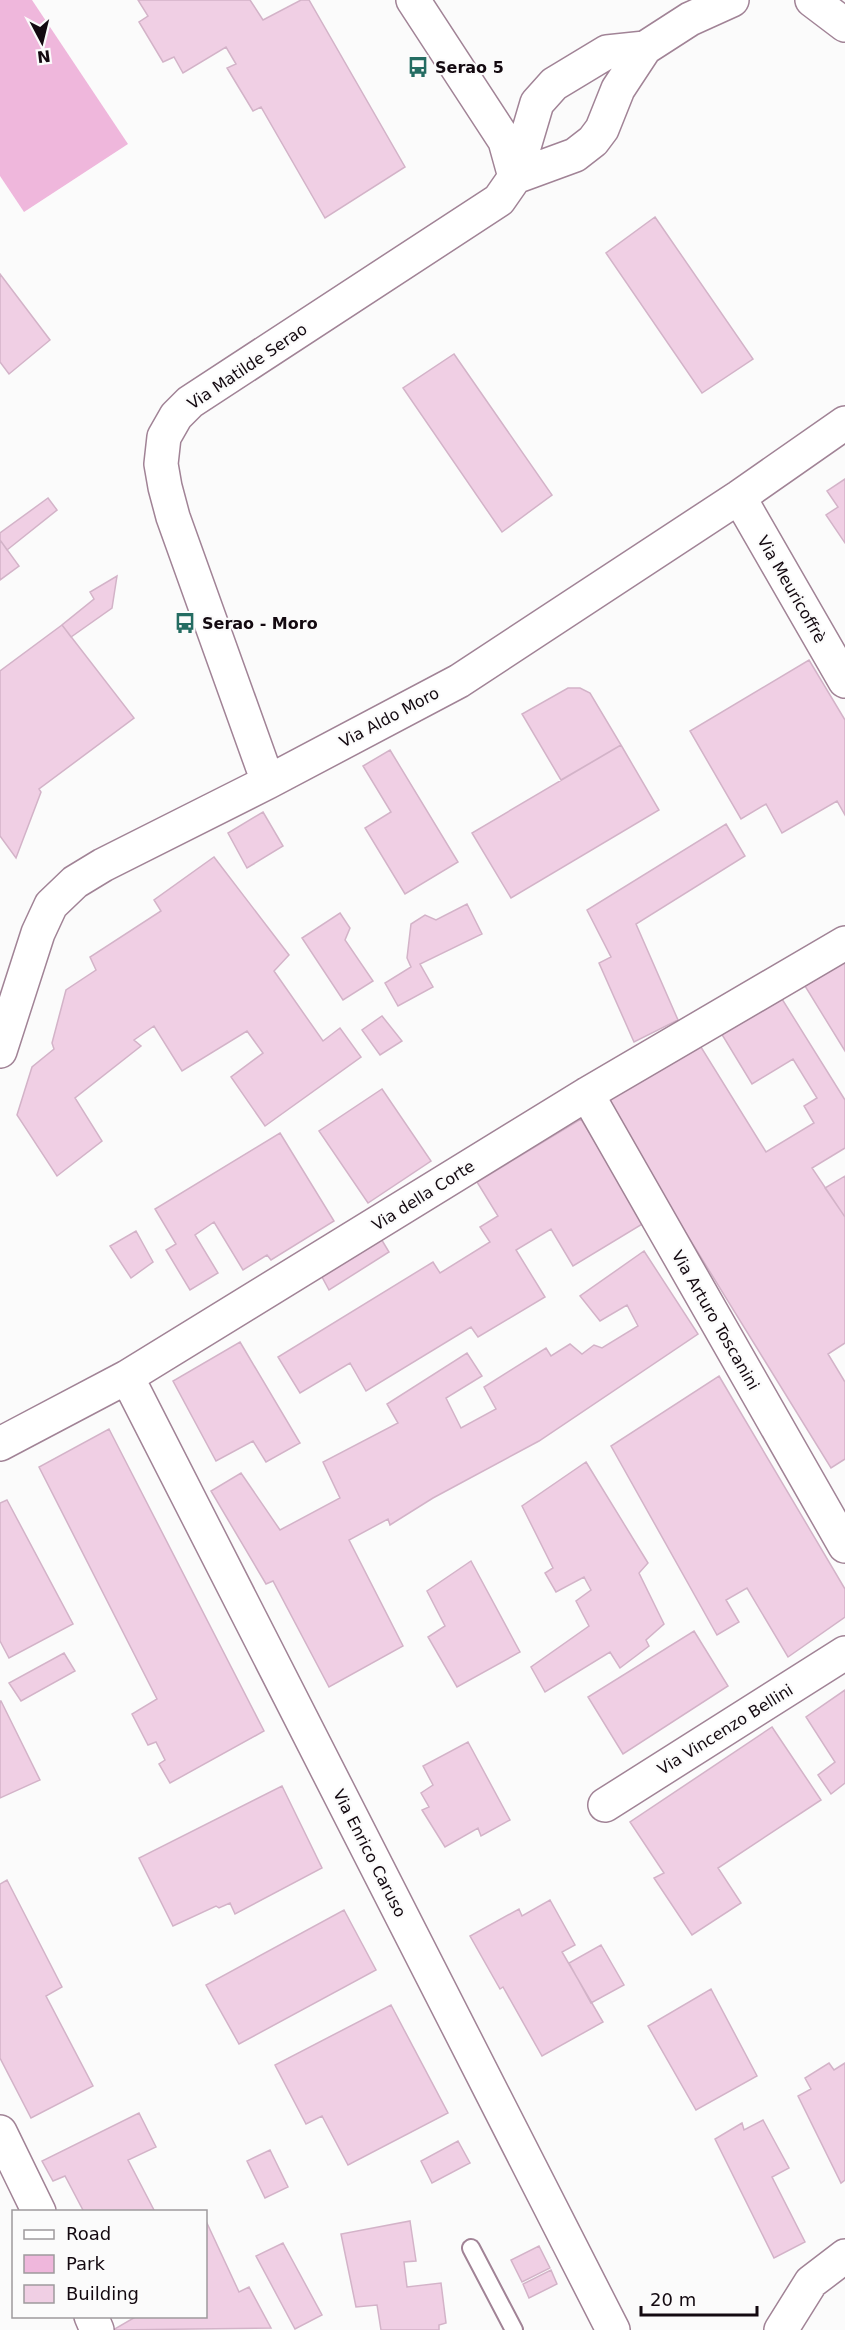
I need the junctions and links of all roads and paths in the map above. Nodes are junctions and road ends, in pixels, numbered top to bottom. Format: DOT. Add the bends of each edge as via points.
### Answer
graph roads {
  1 [pos="413,0"];
  2 [pos="732,0"];
  3 [pos="812,0"];
  4 [pos="845,25"];
  5 [pos="645,48"];
  6 [pos="515,177"];
  7 [pos="845,423"];
  8 [pos="739,497"];
  9 [pos="845,681"];
  10 [pos="268,782"];
  11 [pos="845,943"];
  12 [pos="0,1051"];
  13 [pos="587,1094"];
  14 [pos="127,1377"];
  15 [pos="0,1444"];
  16 [pos="845,1546"];
  17 [pos="845,1653"];
  18 [pos="606,1805"];
  19 [pos="0,2132"];
  20 [pos="39,2210"];
  21 [pos="471,2248"];
  22 [pos="845,2256"];
  23 [pos="514,2330"];
  24 [pos="613,2330"];
  25 [pos="781,2330"];
  1 -- 6 [label="street" via="505,141"];
  2 -- 5 [label="street, Via Matilde Serao" via="690,19"];
  3 -- 4 [label="street"];
  5 -- 6 [label="street, Via Matilde Serao" via="618,89 593,141 575,155"];
  5 -- 6 [label="street, Via Matilde Serao" via="607,52 554,84 537,103"];
  6 -- 10 [label="street, Via Matilde Serao" via="499,200 190,402 164,437 161,464 173,517"];
  7 -- 8 [label="street, Via Aldo Moro"];
  8 -- 9 [label="street, Via Meuricoffrè"];
  8 -- 10 [label="street, Via Aldo Moro" via="459,681"];
  10 -- 12 [label="street, Via Aldo Moro" via="103,864 75,882 51,905 38,933"];
  11 -- 13 [label="street, Via della Corte"];
  13 -- 14 [label="street, Via della Corte"];
  13 -- 16 [label="street, Via Arturo Toscanini"];
  14 -- 15 [label="street, Via della Corte"];
  14 -- 24 [label="street, Via Enrico Caruso"];
  17 -- 18 [label="street, Via Vincenzo Bellini"];
  19 -- 20 [label="street"];
  21 -- 23 [label="lane"];
  22 -- 25 [label="street" via="811,2283"];
}
